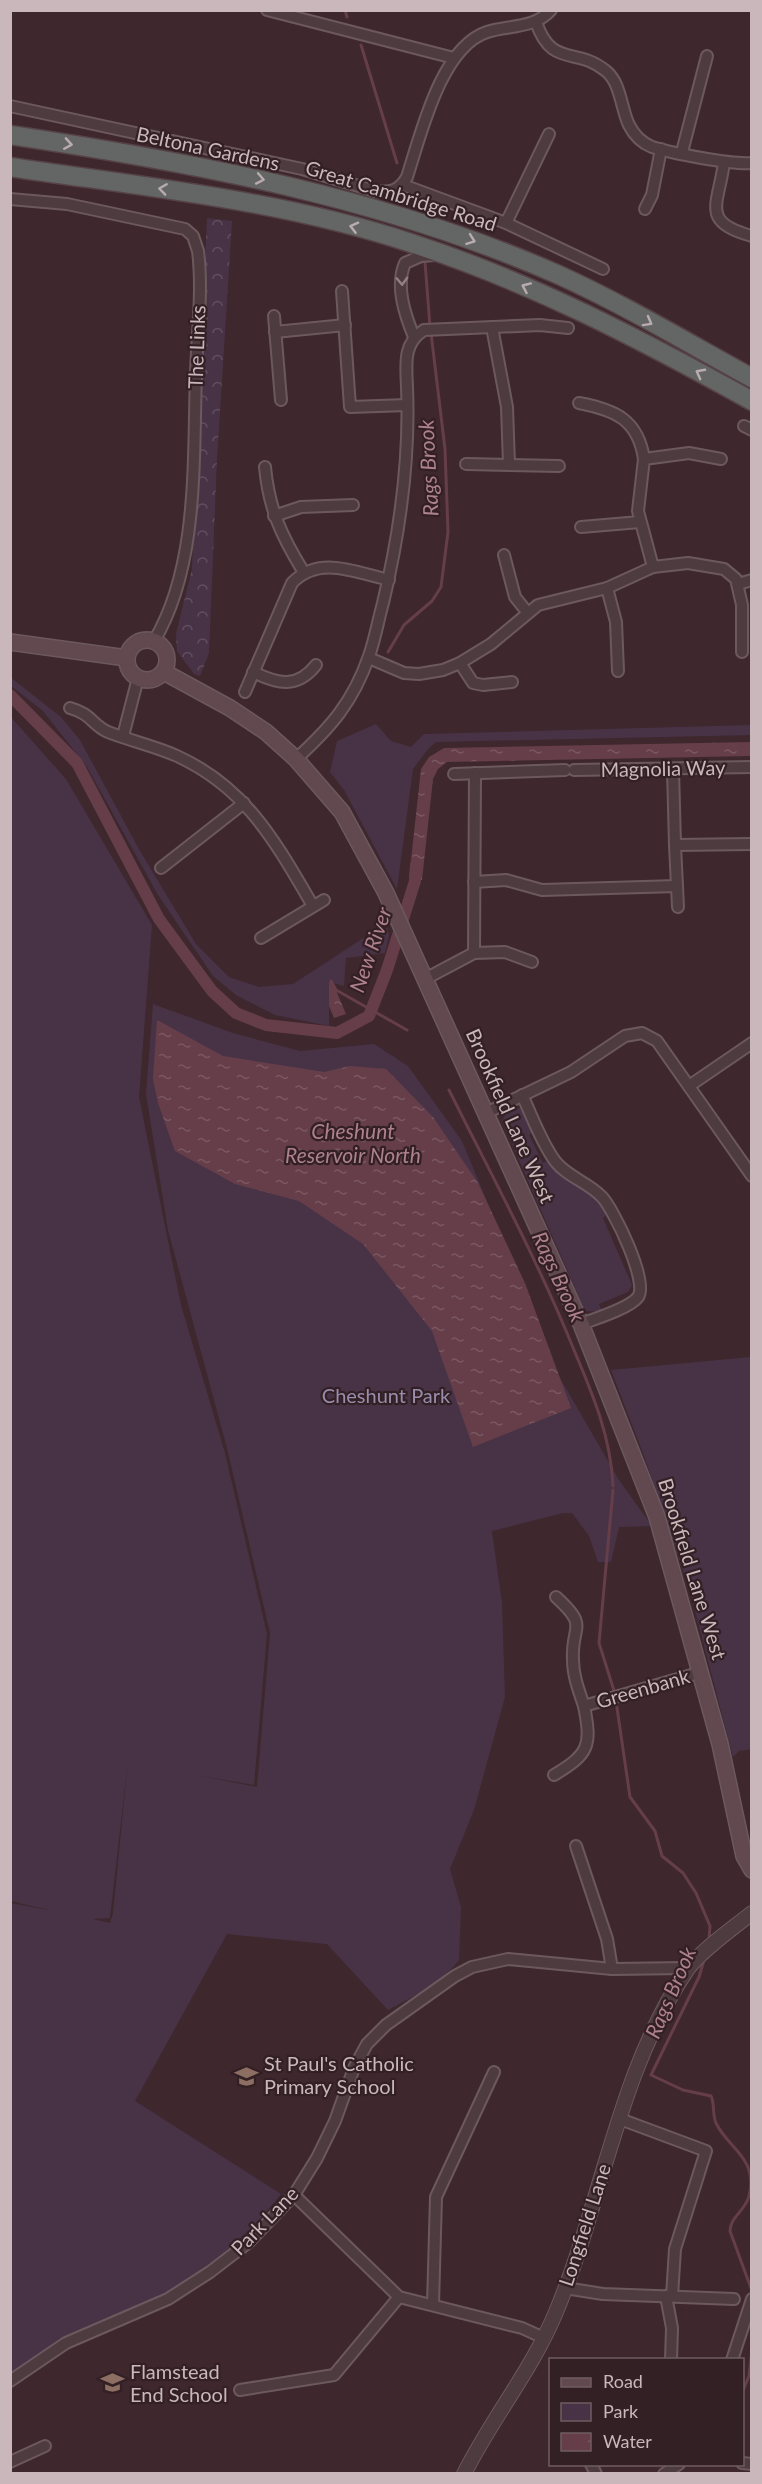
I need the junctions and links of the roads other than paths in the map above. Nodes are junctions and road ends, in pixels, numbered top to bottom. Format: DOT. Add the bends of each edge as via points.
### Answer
graph roads {
  1 [pos="267,10"];
  2 [pos="552,10"];
  3 [pos="536,22"];
  4 [pos="706,56"];
  5 [pos="454,58"];
  6 [pos="10,106"];
  7 [pos="549,134"];
  8 [pos="10,135"];
  9 [pos="661,149"];
  10 [pos="682,152"];
  11 [pos="724,162"];
  12 [pos="752,163"];
  13 [pos="10,167"];
  14 [pos="403,185"];
  15 [pos="10,199"];
  16 [pos="645,209"];
  17 [pos="506,223"];
  18 [pos="752,236"];
  19 [pos="442,254"];
  20 [pos="603,269"];
  21 [pos="342,291"];
  22 [pos="274,316"];
  23 [pos="345,325"];
  24 [pos="492,327"];
  25 [pos="568,328"];
  26 [pos="275,332"];
  27 [pos="414,337"];
  28 [pos="752,378"];
  29 [pos="281,400"];
  30 [pos="752,401"];
  31 [pos="579,403"];
  32 [pos="408,405"];
  33 [pos="644,459"];
  34 [pos="721,459"];
  35 [pos="466,464"];
  36 [pos="509,464"];
  37 [pos="265,466"];
  38 [pos="559,466"];
  39 [pos="352,505"];
  40 [pos="274,516"];
  41 [pos="640,522"];
  42 [pos="581,527"];
  43 [pos="504,555"];
  44 [pos="653,567"];
  45 [pos="303,571"];
  46 [pos="752,579"];
  47 [pos="388,580"];
  48 [pos="738,584"];
  49 [pos="607,588"];
  50 [pos="527,612"];
  51 [pos="154,641"];
  52 [pos="10,642"];
  53 [pos="742,652"];
  54 [pos="127,658"];
  55 [pos="369,658"];
  56 [pos="460,663"];
  57 [pos="316,665"];
  58 [pos="618,671"];
  59 [pos="164,672"];
  60 [pos="253,672"];
  61 [pos="138,678"];
  62 [pos="512,682"];
  63 [pos="245,692"];
  64 [pos="70,708"];
  65 [pos="123,736"];
  66 [pos="296,759"];
  67 [pos="752,767"];
  68 [pos="673,769"];
  69 [pos="475,773"];
  70 [pos="454,774"];
  71 [pos="244,803"];
  72 [pos="752,844"];
  73 [pos="675,845"];
  74 [pos="160,868"];
  75 [pos="474,882"];
  76 [pos="677,886"];
  77 [pos="324,900"];
  78 [pos="313,906"];
  79 [pos="678,907"];
  80 [pos="261,938"];
  81 [pos="474,952"];
  82 [pos="532,962"];
  83 [pos="425,979"];
  84 [pos="752,1043"];
  85 [pos="689,1086"];
  86 [pos="522,1095"];
  87 [pos="486,1113"];
  88 [pos="752,1176"];
  89 [pos="581,1324"];
  90 [pos="556,1597"];
  91 [pos="702,1672"];
  92 [pos="584,1706"];
  93 [pos="554,1775"];
  94 [pos="576,1846"];
  95 [pos="752,1870"];
  96 [pos="752,1912"];
  97 [pos="692,1964"];
  98 [pos="612,1969"];
  99 [pos="494,2072"];
  100 [pos="620,2119"];
  101 [pos="294,2195"];
  102 [pos="565,2288"];
  103 [pos="669,2296"];
  104 [pos="399,2297"];
  105 [pos="734,2299"];
  106 [pos="752,2299"];
  107 [pos="433,2305"];
  108 [pos="544,2338"];
  109 [pos="671,2358"];
  110 [pos="733,2358"];
  111 [pos="10,2381"];
  112 [pos="240,2390"];
  113 [pos="45,2446"];
  114 [pos="10,2462"];
  115 [pos="464,2474"];
  1 -- 5 [label="street"];
  2 -- 3 [label="street"];
  3 -- 5 [label="street" via="478,36"];
  3 -- 9 [label="street" via="542,39 551,49 606,71 617,87 632,131 646,144"];
  4 -- 10 [label="street"];
  5 -- 14 [label="street"];
  6 -- 14 [label="street, Beltona Gardens" via="302,169 375,191 387,193"];
  7 -- 17 [label="street"];
  8 -- 28 [label="highway, Great Cambridge Road, one-way" via="288,185 416,220 586,288"];
  9 -- 10 [label="street"];
  9 -- 16 [label="street" via="652,195"];
  10 -- 11 [label="street"];
  11 -- 12 [label="street"];
  11 -- 18 [label="street" via="717,217 727,229"];
  19 -- 13 [label="highway, one-way" via="320,218"];
  14 -- 17 [label="street"];
  15 -- 51 [label="street, The Links" via="67,204 184,229 193,236 198,251 195,446 186,558 168,618"];
  17 -- 20 [label="street"];
  19 -- 27 [label="street, one-way" via="421,256 405,263 402,271 403,311"];
  30 -- 19 [label="highway, one-way" via="596,317"];
  21 -- 23 [label="street"];
  22 -- 26 [label="street"];
  23 -- 26 [label="street"];
  23 -- 32 [label="street" via="350,407"];
  24 -- 25 [label="street"];
  24 -- 27 [label="street" via="424,330"];
  24 -- 36 [label="street" via="507,407"];
  26 -- 29 [label="street"];
  27 -- 32 [label="street" via="407,349"];
  31 -- 33 [label="street" via="600,407 629,422 638,435"];
  32 -- 47 [label="street" via="406,478"];
  33 -- 34 [label="street" via="689,453"];
  33 -- 41 [label="street" via="638,501"];
  35 -- 36 [label="street"];
  36 -- 38 [label="street"];
  37 -- 40 [label="street"];
  39 -- 40 [label="street" via="301,507"];
  40 -- 45 [label="street"];
  41 -- 42 [label="street"];
  41 -- 44 [label="street"];
  43 -- 50 [label="street" via="515,597"];
  44 -- 48 [label="street" via="687,563 712,566 729,572"];
  44 -- 49 [label="street"];
  45 -- 47 [label="street" via="330,567"];
  45 -- 60 [label="street" via="292,583"];
  46 -- 48 [label="street"];
  47 -- 55 [label="street"];
  48 -- 53 [label="street"];
  49 -- 50 [label="street" via="556,599"];
  49 -- 58 [label="street" via="616,622"];
  50 -- 56 [label="street" via="491,644"];
  51 -- 54 [label="main road" via="138,642"];
  51 -- 59 [label="main road" via="167,654"];
  52 -- 54 [label="main road"];
  54 -- 61 [label="main road" via="130,670"];
  55 -- 56 [label="street" via="410,674 429,673"];
  55 -- 66 [label="street" via="346,706 326,732"];
  56 -- 62 [label="street" via="473,683"];
  57 -- 60 [label="street" via="303,678 288,683"];
  59 -- 61 [label="main road" via="152,680"];
  59 -- 66 [label="main road, Brookfield Lane West" via="230,708 266,732"];
  60 -- 63 [label="street"];
  61 -- 65 [label="street"];
  64 -- 65 [label="street" via="91,717 108,732"];
  65 -- 71 [label="street" via="179,757 232,790"];
  66 -- 83 [label="main road, Brookfield Lane West" via="342,812 362,846"];
  67 -- 68 [label="street, Magnolia Way"];
  68 -- 69 [label="street, Magnolia Way"];
  68 -- 73 [label="street"];
  69 -- 70 [label="street, Magnolia Way"];
  69 -- 75 [label="street"];
  71 -- 74 [label="street"];
  71 -- 78 [label="street"];
  72 -- 73 [label="street"];
  73 -- 76 [label="street"];
  75 -- 76 [label="street" via="506,880 542,890"];
  75 -- 81 [label="street"];
  76 -- 79 [label="street"];
  77 -- 78 [label="street"];
  78 -- 80 [label="street"];
  81 -- 82 [label="street" via="505,952"];
  81 -- 83 [label="street"];
  83 -- 87 [label="main road, Brookfield Lane West"];
  84 -- 85 [label="street"];
  85 -- 86 [label="street" via="657,1041 648,1034 637,1033 625,1036 571,1072"];
  85 -- 88 [label="street"];
  86 -- 87 [label="street"];
  86 -- 89 [label="street" via="557,1164 607,1203 641,1280 639,1295 632,1303"];
  87 -- 89 [label="main road, Brookfield Lane West"];
  89 -- 91 [label="main road, Brookfield Lane West" via="657,1517"];
  90 -- 92 [label="street, Greenbank" via="577,1621 572,1657"];
  91 -- 92 [label="street, Greenbank"];
  91 -- 95 [label="main road, Brookfield Lane West" via="742,1848"];
  92 -- 93 [label="street, Greenbank" via="589,1737 585,1751 576,1762"];
  94 -- 98 [label="street" via="611,1952"];
  96 -- 97 [label="street"];
  97 -- 98 [label="street, Park Lane"];
  97 -- 100 [label="street, Longfield Lane" via="646,2050"];
  98 -- 101 [label="street, Park Lane" via="508,1959 472,1967 431,1992 367,2044 326,2141"];
  99 -- 107 [label="street" via="436,2197"];
  100 -- 102 [label="street, Longfield Lane"];
  100 -- 103 [label="street" via="706,2151 675,2249"];
  101 -- 104 [label="street"];
  101 -- 111 [label="street, Park Lane" via="249,2242 189,2287 154,2307 66,2343"];
  102 -- 103 [label="street" via="590,2293"];
  102 -- 108 [label="street, Longfield Lane"];
  103 -- 105 [label="street"];
  103 -- 109 [label="street"];
  104 -- 107 [label="street"];
  104 -- 112 [label="street" via="334,2374"];
  106 -- 110 [label="street"];
  107 -- 108 [label="street" via="522,2328"];
  108 -- 115 [label="street, Longfield Lane"];
  113 -- 114 [label="street"];
}
